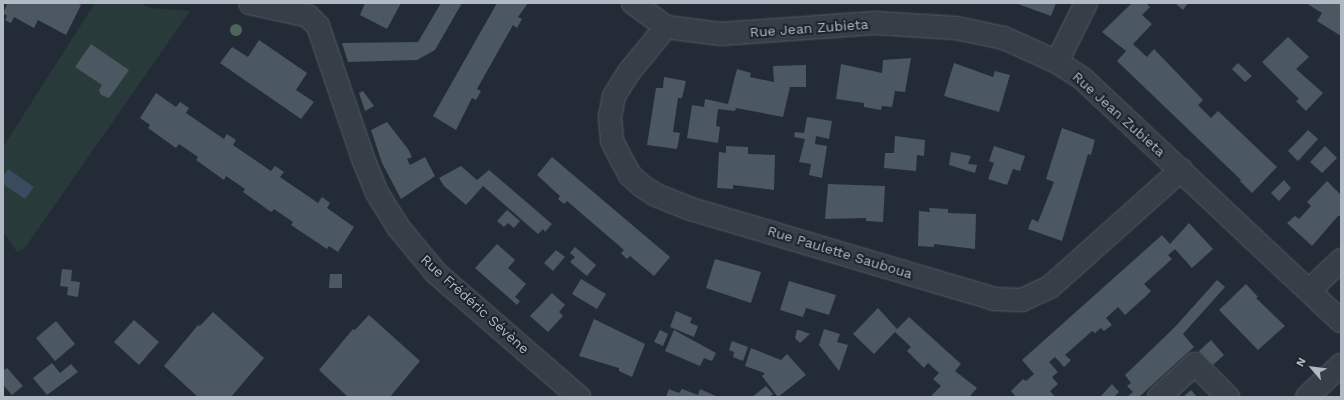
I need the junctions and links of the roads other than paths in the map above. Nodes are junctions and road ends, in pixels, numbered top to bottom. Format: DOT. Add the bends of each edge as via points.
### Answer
graph roads {
  1 [pos="250,3"];
  2 [pos="633,3"];
  3 [pos="1086,3"];
  4 [pos="312,10"];
  5 [pos="666,27"];
  6 [pos="1057,62"];
  7 [pos="1181,170"];
  8 [pos="1341,260"];
  9 [pos="1310,290"];
  10 [pos="1341,321"];
  11 [pos="1341,365"];
  12 [pos="579,397"];
  13 [pos="1159,397"];
  14 [pos="1228,397"];
  15 [pos="1307,397"];
  1 -- 4 [label="street"];
  2 -- 5 [label="street, Rue Jean Zubieta"];
  3 -- 6 [label="street"];
  4 -- 12 [label="street, Rue Frédéric Sévène" via="377,193 398,227 436,273"];
  5 -- 6 [label="street, Rue Jean Zubieta" via="721,34 875,23 956,28 1004,38"];
  5 -- 7 [label="street, Rue Paulette Sauboua" via="629,72 614,96 610,117 612,141 630,175 642,186 662,198 691,208 994,299 1022,300 1050,287"];
  6 -- 7 [label="street, Rue Jean Zubieta" via="1083,79"];
  7 -- 9 [label="street, Rue Jean Zubieta"];
  8 -- 9 [label="street"];
  9 -- 10 [label="street, Rue Jean Zubieta"];
  11 -- 15 [label="street"];
  13 -- 14 [label="street" via="1195,364"];
}
